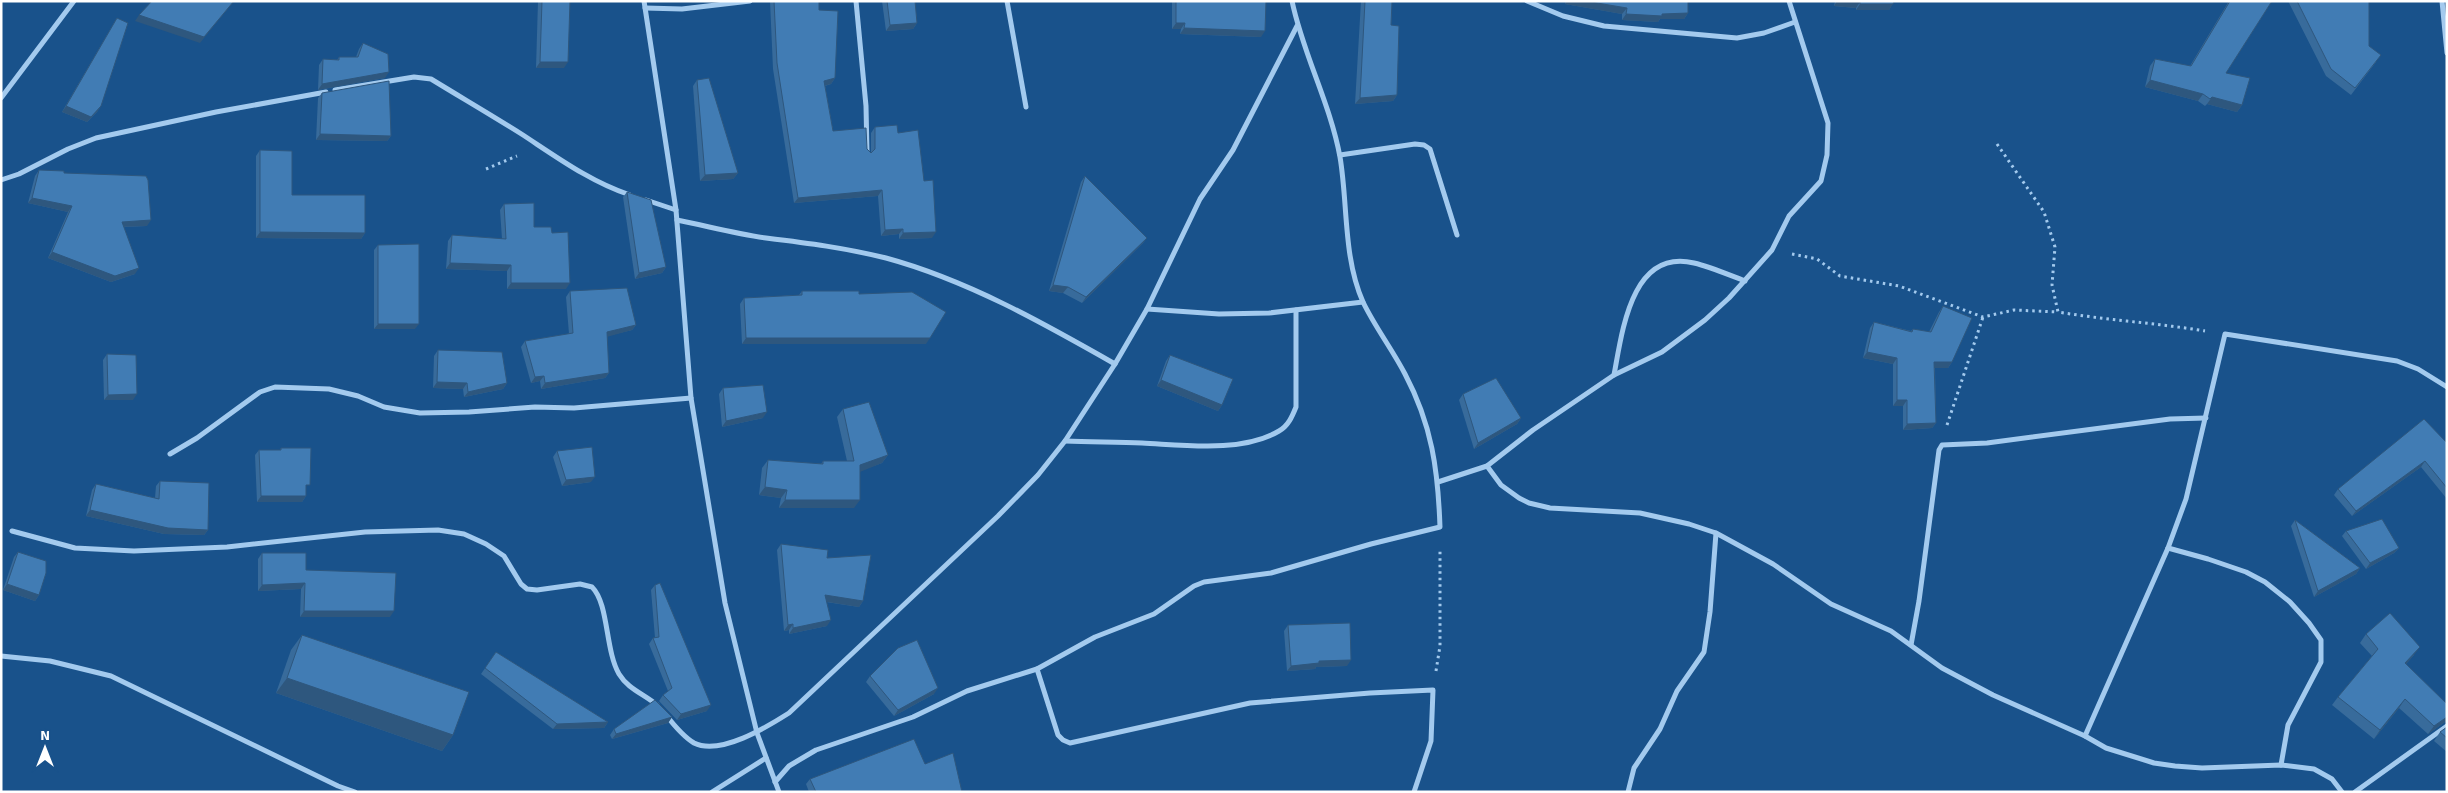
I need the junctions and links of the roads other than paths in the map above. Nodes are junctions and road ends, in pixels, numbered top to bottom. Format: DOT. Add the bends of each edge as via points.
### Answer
graph roads {
  1 [pos="74,1"];
  2 [pos="644,1"];
  3 [pos="750,1"];
  4 [pos="856,1"];
  5 [pos="1007,1"];
  6 [pos="1292,1"];
  7 [pos="1527,1"];
  8 [pos="1789,1"];
  9 [pos="2442,1"];
  10 [pos="645,8"];
  11 [pos="1795,22"];
  12 [pos="1297,26"];
  13 [pos="2447,53"];
  14 [pos="1,98"];
  15 [pos="1026,107"];
  16 [pos="867,154"];
  17 [pos="1340,155"];
  18 [pos="1,180"];
  19 [pos="676,210"];
  20 [pos="677,220"];
  21 [pos="1457,235"];
  22 [pos="1745,281"];
  23 [pos="1363,302"];
  24 [pos="1147,309"];
  25 [pos="1296,310"];
  26 [pos="1116,364"];
  27 [pos="1614,375"];
  28 [pos="2447,387"];
  29 [pos="691,398"];
  30 [pos="2206,418"];
  31 [pos="1065,441"];
  32 [pos="170,454"];
  33 [pos="1487,466"];
  34 [pos="1438,482"];
  35 [pos="12,531"];
  36 [pos="1716,533"];
  37 [pos="2168,548"];
  38 [pos="1911,645"];
  39 [pos="1,656"];
  40 [pos="1037,669"];
  41 [pos="2447,726"];
  42 [pos="757,733"];
  43 [pos="2085,736"];
  44 [pos="766,758"];
  45 [pos="2281,765"];
  46 [pos="775,782"];
  47 [pos="355,792"];
  48 [pos="712,792"];
  49 [pos="779,792"];
  50 [pos="1414,792"];
  51 [pos="1628,792"];
  52 [pos="2342,792"];
  53 [pos="2355,792"];
  1 -- 14 [label="street"];
  2 -- 10 [label="street"];
  3 -- 10 [label="street" via="682,9"];
  4 -- 16 [label="street"];
  5 -- 15 [label="street"];
  6 -- 12 [label="street"];
  7 -- 11 [label="street" via="1563,16 1604,26 1737,38"];
  8 -- 11 [label="street"];
  9 -- 13 [label="street"];
  10 -- 19 [label="street"];
  11 -- 22 [label="street" via="1828,123 1827,155 1821,181 1789,216 1772,250"];
  12 -- 17 [label="street"];
  12 -- 24 [label="street" via="1233,150 1200,199"];
  17 -- 21 [label="street" via="1415,144 1430,149"];
  17 -- 23 [label="street" via="1349,251"];
  18 -- 19 [label="street" via="96,138 216,112 414,77 431,79 562,162 614,190"];
  19 -- 20 [label="street"];
  20 -- 26 [label="street" via="765,238 829,245 887,259 948,280 1012,309"];
  20 -- 29 [label="street"];
  22 -- 27 [label="street" via="1704,320 1662,352"];
  22 -- 27 [label="street" via="1693,262 1672,262 1660,266 1645,278 1632,298"];
  23 -- 25 [label="street"];
  23 -- 34 [label="street" via="1417,399 1434,452"];
  24 -- 25 [label="street" via="1218,314"];
  24 -- 26 [label="street"];
  25 -- 31 [label="street" via="1296,407 1291,420 1280,431 1261,439 1189,446"];
  26 -- 31 [label="street"];
  27 -- 33 [label="street"];
  28 -- 30 [label="street" via="2418,369 2397,361 2225,334"];
  29 -- 32 [label="street" via="584,408 420,413 384,407 358,396 329,390 275,387 260,392"];
  29 -- 42 [label="street" via="725,603"];
  30 -- 37 [label="street" via="2186,500"];
  30 -- 38 [label="street" via="2170,419 1987,443 1942,445"];
  31 -- 42 [label="street" via="1038,475 998,516 789,713"];
  33 -- 34 [label="street"];
  33 -- 36 [label="street" via="1501,485 1529,503 1550,508 1640,513"];
  34 -- 40 [label="street" via="1440,527 1271,573 1204,582 1184,591 1149,616 1095,637"];
  35 -- 42 [label="street" via="75,548 134,551 227,547 365,532 438,530 464,534 504,556 521,584 528,589 580,584 592,587 600,599 618,673 625,683 659,706 670,721 694,742 714,746"];
  36 -- 38 [label="street" via="1773,564 1831,604 1876,623"];
  36 -- 51 [label="street" via="1704,652 1677,691 1660,729 1634,768"];
  37 -- 43 [label="street"];
  37 -- 45 [label="street" via="2216,561 2266,582 2290,602 2321,640 2321,662 2288,725"];
  38 -- 43 [label="street" via="1942,668 1993,696"];
  39 -- 47 [label="street" via="50,661 111,676"];
  40 -- 46 [label="street" via="967,691 913,717 816,750 789,766"];
  40 -- 50 [label="street" via="1058,735 1070,743 1250,704 1433,690 1431,741"];
  41 -- 53 [label="street"];
  42 -- 44 [label="street"];
  43 -- 45 [label="street" via="2106,748 2154,763 2202,768"];
  44 -- 46 [label="street"];
  44 -- 48 [label="street"];
  45 -- 52 [label="street" via="2323,772"];
  46 -- 49 [label="street"];
}
